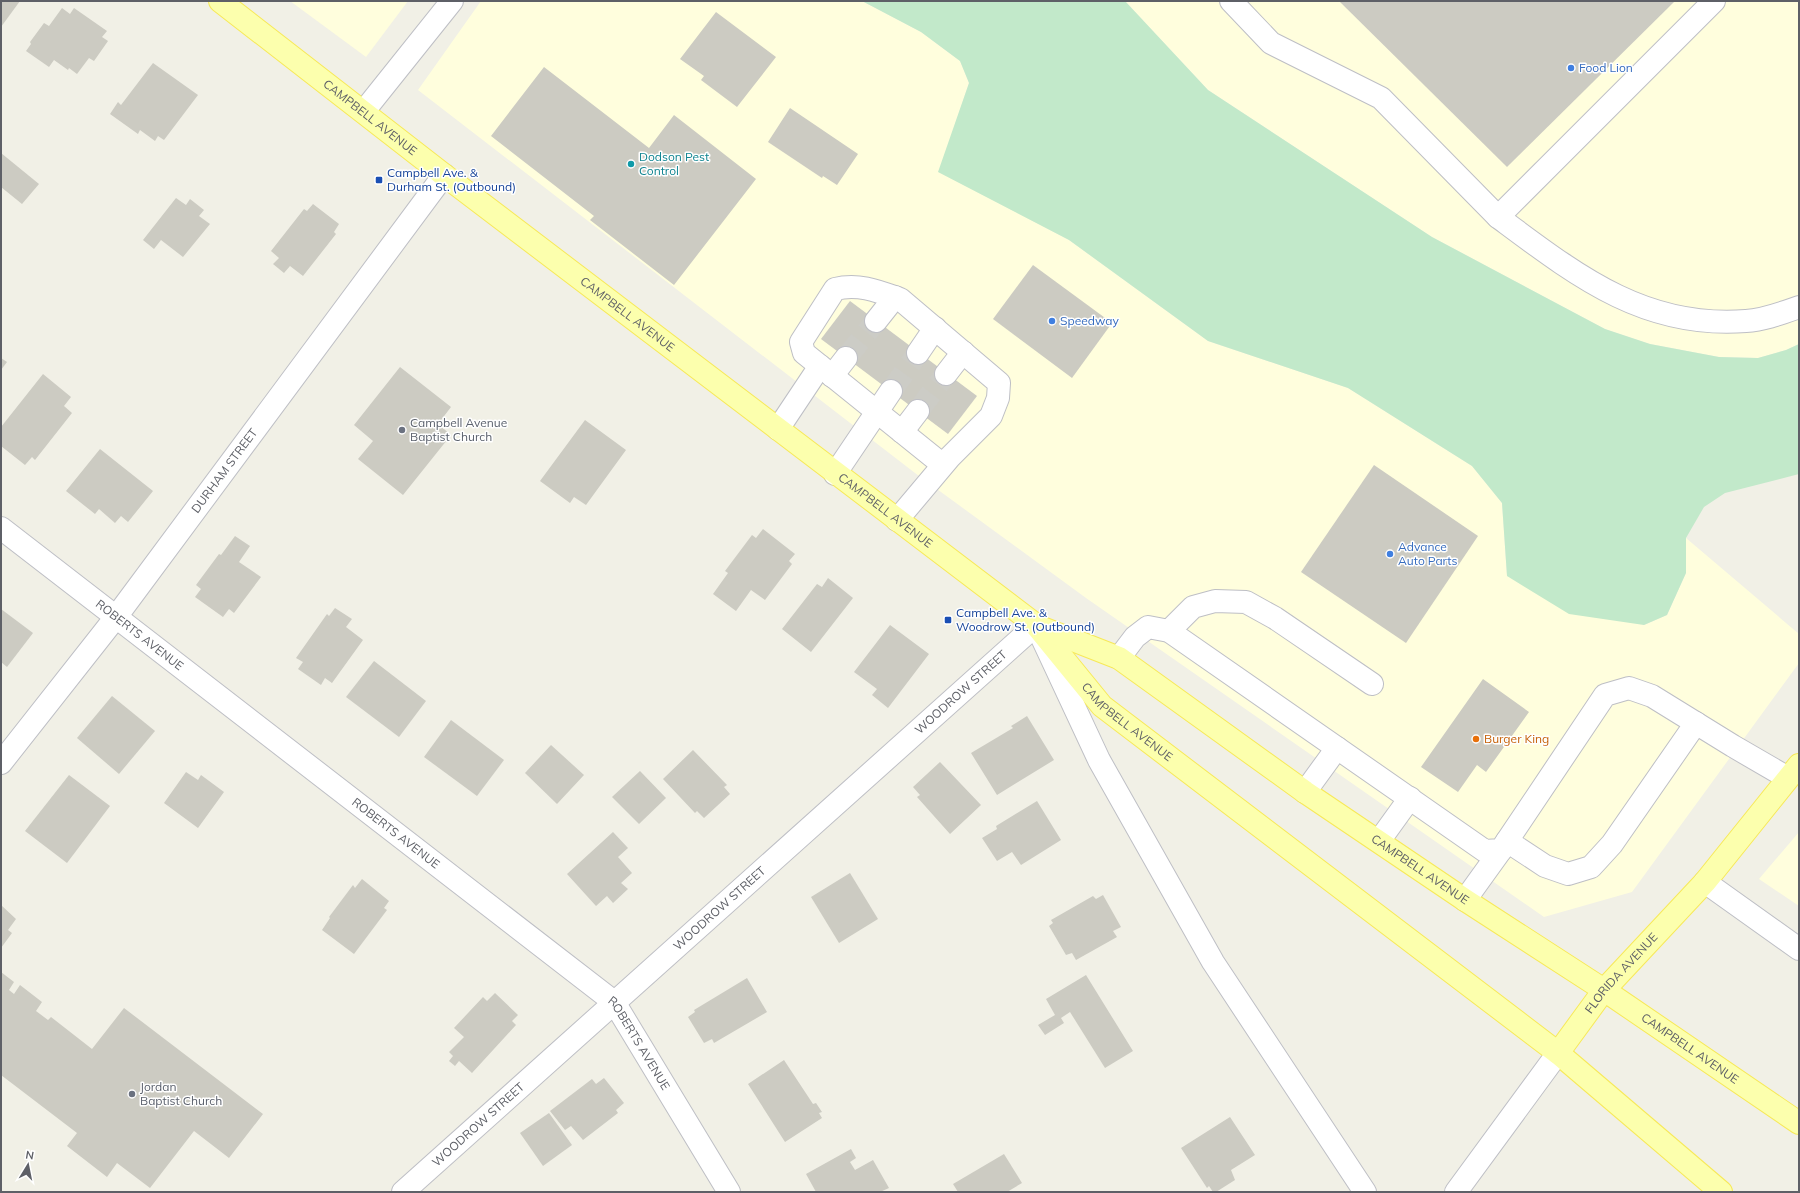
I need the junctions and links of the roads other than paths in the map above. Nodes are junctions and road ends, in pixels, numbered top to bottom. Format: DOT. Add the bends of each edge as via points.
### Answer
graph roads {
  1 [pos="220,1"];
  2 [pos="452,1"];
  3 [pos="1231,1"];
  4 [pos="1714,1"];
  5 [pos="364,111"];
  6 [pos="444,175"];
  7 [pos="1498,217"];
  8 [pos="895,298"];
  9 [pos="1799,307"];
  10 [pos="876,321"];
  11 [pos="935,328"];
  12 [pos="918,352"];
  13 [pos="962,352"];
  14 [pos="846,358"];
  15 [pos="826,371"];
  16 [pos="946,374"];
  17 [pos="891,391"];
  18 [pos="876,411"];
  19 [pos="918,411"];
  20 [pos="778,429"];
  21 [pos="902,432"];
  22 [pos="943,465"];
  23 [pos="835,474"];
  24 [pos="897,520"];
  25 [pos="1,528"];
  26 [pos="116,616"];
  27 [pos="1036,625"];
  28 [pos="1168,631"];
  29 [pos="1119,658"];
  30 [pos="1372,684"];
  31 [pos="1696,723"];
  32 [pos="1337,748"];
  33 [pos="1,763"];
  34 [pos="1794,772"];
  35 [pos="1305,792"];
  36 [pos="1410,798"];
  37 [pos="1379,841"];
  38 [pos="1504,845"];
  39 [pos="1705,882"];
  40 [pos="1464,900"];
  41 [pos="1799,949"];
  42 [pos="1604,990"];
  43 [pos="614,1002"];
  44 [pos="1558,1054"];
  45 [pos="1799,1123"];
  46 [pos="403,1192"];
  47 [pos="730,1192"];
  48 [pos="1365,1192"];
  49 [pos="1456,1192"];
  50 [pos="1721,1192"];
  1 -- 5 [label="main road, CAMPBELL AVENUE"];
  2 -- 5 [label="street"];
  3 -- 7 [label="street" via="1271,43 1381,98"];
  4 -- 7 [label="street"];
  5 -- 6 [label="main road, CAMPBELL AVENUE"];
  6 -- 20 [label="main road, CAMPBELL AVENUE"];
  6 -- 26 [label="street, DURHAM STREET"];
  7 -- 9 [label="street" via="1586,280 1645,308 1678,318 1747,321"];
  8 -- 10 [label="street"];
  8 -- 11 [label="street"];
  8 -- 15 [label="street" via="849,285 835,289 801,342 804,353"];
  11 -- 12 [label="street"];
  11 -- 13 [label="street"];
  13 -- 16 [label="street"];
  13 -- 22 [label="street" via="1000,383 998,398 991,416"];
  14 -- 15 [label="street"];
  15 -- 18 [label="street"];
  15 -- 20 [label="street"];
  17 -- 18 [label="street"];
  18 -- 21 [label="street"];
  18 -- 23 [label="street" via="861,438"];
  19 -- 21 [label="street"];
  20 -- 23 [label="main road, CAMPBELL AVENUE"];
  21 -- 22 [label="street"];
  22 -- 24 [label="street"];
  23 -- 24 [label="main road, CAMPBELL AVENUE"];
  24 -- 27 [label="main road, CAMPBELL AVENUE"];
  25 -- 26 [label="street, ROBERTS AVENUE"];
  26 -- 33 [label="street, DURHAM STREET"];
  26 -- 43 [label="street, ROBERTS AVENUE"];
  27 -- 29 [label="main road, CAMPBELL AVENUE"];
  27 -- 43 [label="street, WOODROW STREET"];
  27 -- 44 [label="main road, CAMPBELL AVENUE" via="1102,706"];
  27 -- 48 [label="street, CAMPBELL AVENUE" via="1099,760 1213,962"];
  28 -- 29 [label="street" via="1148,627 1135,637"];
  28 -- 30 [label="street" via="1194,607 1215,601 1246,602 1275,618"];
  28 -- 32 [label="street"];
  29 -- 35 [label="main road, CAMPBELL AVENUE"];
  31 -- 34 [label="street"];
  31 -- 38 [label="street" via="1612,844 1591,867 1568,874 1545,866"];
  31 -- 38 [label="street" via="1652,696 1629,688 1605,695"];
  32 -- 35 [label="street"];
  32 -- 36 [label="street"];
  34 -- 39 [label="main road, FLORIDA AVENUE"];
  35 -- 37 [label="main road, CAMPBELL AVENUE"];
  36 -- 37 [label="street"];
  36 -- 38 [label="street" via="1485,852"];
  37 -- 40 [label="main road, CAMPBELL AVENUE"];
  38 -- 40 [label="street"];
  39 -- 41 [label="street"];
  39 -- 42 [label="main road, FLORIDA AVENUE"];
  40 -- 42 [label="main road, CAMPBELL AVENUE"];
  42 -- 44 [label="main road, FLORIDA AVENUE"];
  42 -- 45 [label="main road, CAMPBELL AVENUE"];
  43 -- 46 [label="street, WOODROW STREET"];
  43 -- 47 [label="street, ROBERTS AVENUE"];
  44 -- 49 [label="street, FLORIDA AVENUE"];
  44 -- 50 [label="main road, CAMPBELL AVENUE"];
}
